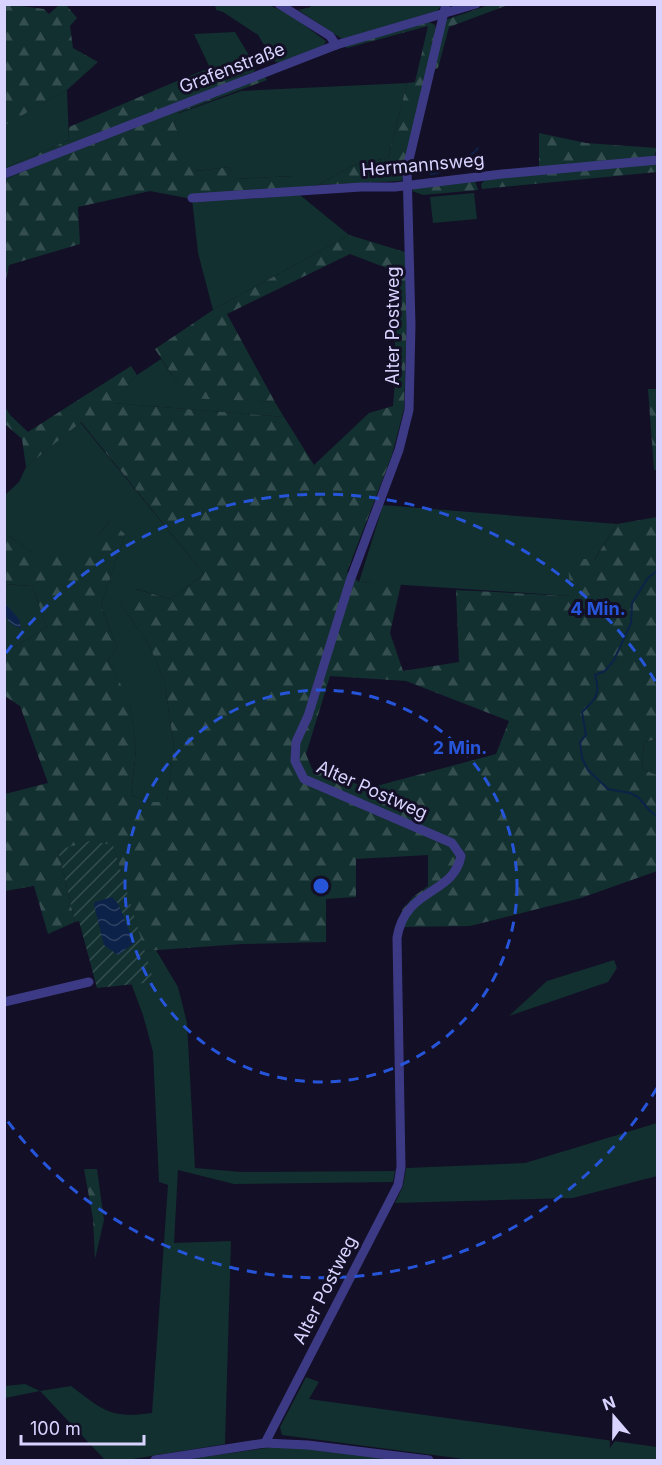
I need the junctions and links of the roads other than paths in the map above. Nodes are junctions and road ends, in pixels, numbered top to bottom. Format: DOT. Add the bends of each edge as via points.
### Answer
graph roads {
  1 [pos="279,4"];
  2 [pos="476,4"];
  3 [pos="445,9"];
  4 [pos="336,45"];
  5 [pos="657,160"];
  6 [pos="4,174"];
  7 [pos="407,184"];
  8 [pos="192,198"];
  9 [pos="90,982"];
  10 [pos="4,1002"];
  11 [pos="265,1443"];
  12 [pos="156,1461"];
  13 [pos="429,1461"];
  1 -- 4 [label="street" via="330,36"];
  2 -- 3 [label="street, Grafenstraße"];
  3 -- 4 [label="street, Grafenstraße"];
  3 -- 7 [label="street, Alter Postweg" via="407,168"];
  4 -- 6 [label="street, Grafenstraße"];
  5 -- 7 [label="street, Hermannsweg"];
  7 -- 8 [label="street, Hermannsweg"];
  7 -- 11 [label="street, Alter Postweg" via="409,410 399,450 296,742 296,761 304,779 452,843 461,856 454,873 416,900 399,924 398,1185"];
  9 -- 10 [label="street"];
  11 -- 12 [label="street"];
  11 -- 13 [label="street"];
}
